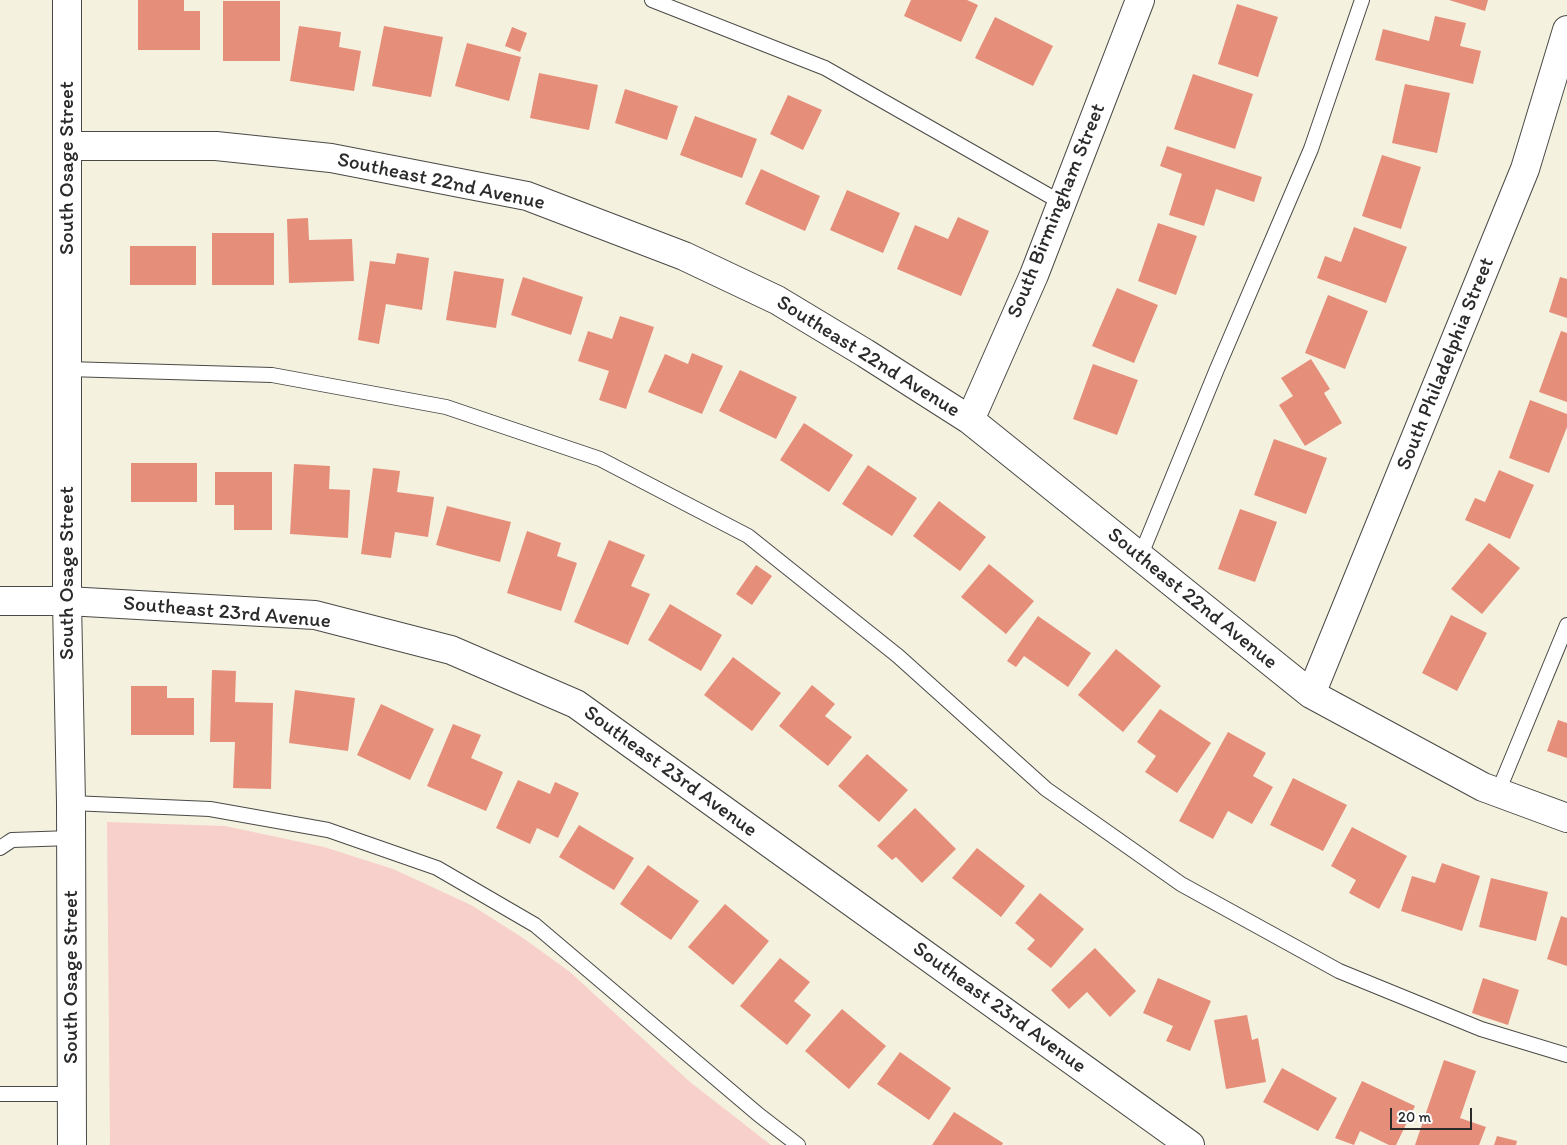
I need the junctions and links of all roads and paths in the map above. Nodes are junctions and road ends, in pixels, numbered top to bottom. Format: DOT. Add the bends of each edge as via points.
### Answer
graph roads {
  1 [pos="67,0"];
  2 [pos="652,0"];
  3 [pos="1140,0"];
  4 [pos="1362,0"];
  5 [pos="1567,30"];
  6 [pos="68,146"];
  7 [pos="1062,203"];
  8 [pos="67,369"];
  9 [pos="970,420"];
  10 [pos="1140,557"];
  11 [pos="0,601"];
  12 [pos="67,601"];
  13 [pos="1567,626"];
  14 [pos="1311,694"];
  15 [pos="1498,792"];
  16 [pos="71,803"];
  17 [pos="1567,818"];
  18 [pos="71,838"];
  19 [pos="0,848"];
  20 [pos="1567,1055"];
  21 [pos="0,1094"];
  22 [pos="72,1094"];
  23 [pos="72,1145"];
  24 [pos="798,1145"];
  25 [pos="1190,1145"];
  1 -- 6 [label="street, South Osage Street"];
  2 -- 7 [label="lane" via="825,68"];
  3 -- 7 [label="street, South Birmingham Street"];
  4 -- 10 [label="lane" via="1310,149"];
  5 -- 14 [label="street, South Philadelphia Street" via="1525,169"];
  6 -- 8 [label="street, South Osage Street"];
  6 -- 9 [label="street, Southeast 22nd Avenue" via="216,146 331,158 527,196 684,256 777,300"];
  7 -- 9 [label="street, South Birmingham Street"];
  8 -- 12 [label="street, South Osage Street"];
  8 -- 20 [label="lane" via="272,375 446,407 600,459 748,536 898,656 1046,789 1181,884 1339,971 1481,1029"];
  9 -- 10 [label="street, Southeast 22nd Avenue"];
  10 -- 14 [label="street, Southeast 22nd Avenue"];
  11 -- 12 [label="street, Southeast 23rd Avenue"];
  12 -- 16 [label="street, South Osage Street"];
  12 -- 25 [label="street, Southeast 23rd Avenue" via="315,615 451,650 576,704"];
  13 -- 15 [label="lane"];
  14 -- 15 [label="street, Southeast 22nd Avenue" via="1483,787"];
  15 -- 17 [label="street, Southeast 22nd Avenue"];
  16 -- 18 [label="street, South Osage Street"];
  16 -- 24 [label="lane" via="210,809 328,830 437,868 535,925"];
  18 -- 19 [label="lane" via="12,840"];
  18 -- 22 [label="street, South Osage Street"];
  21 -- 22 [label="lane"];
  22 -- 23 [label="street, South Osage Street"];
}
